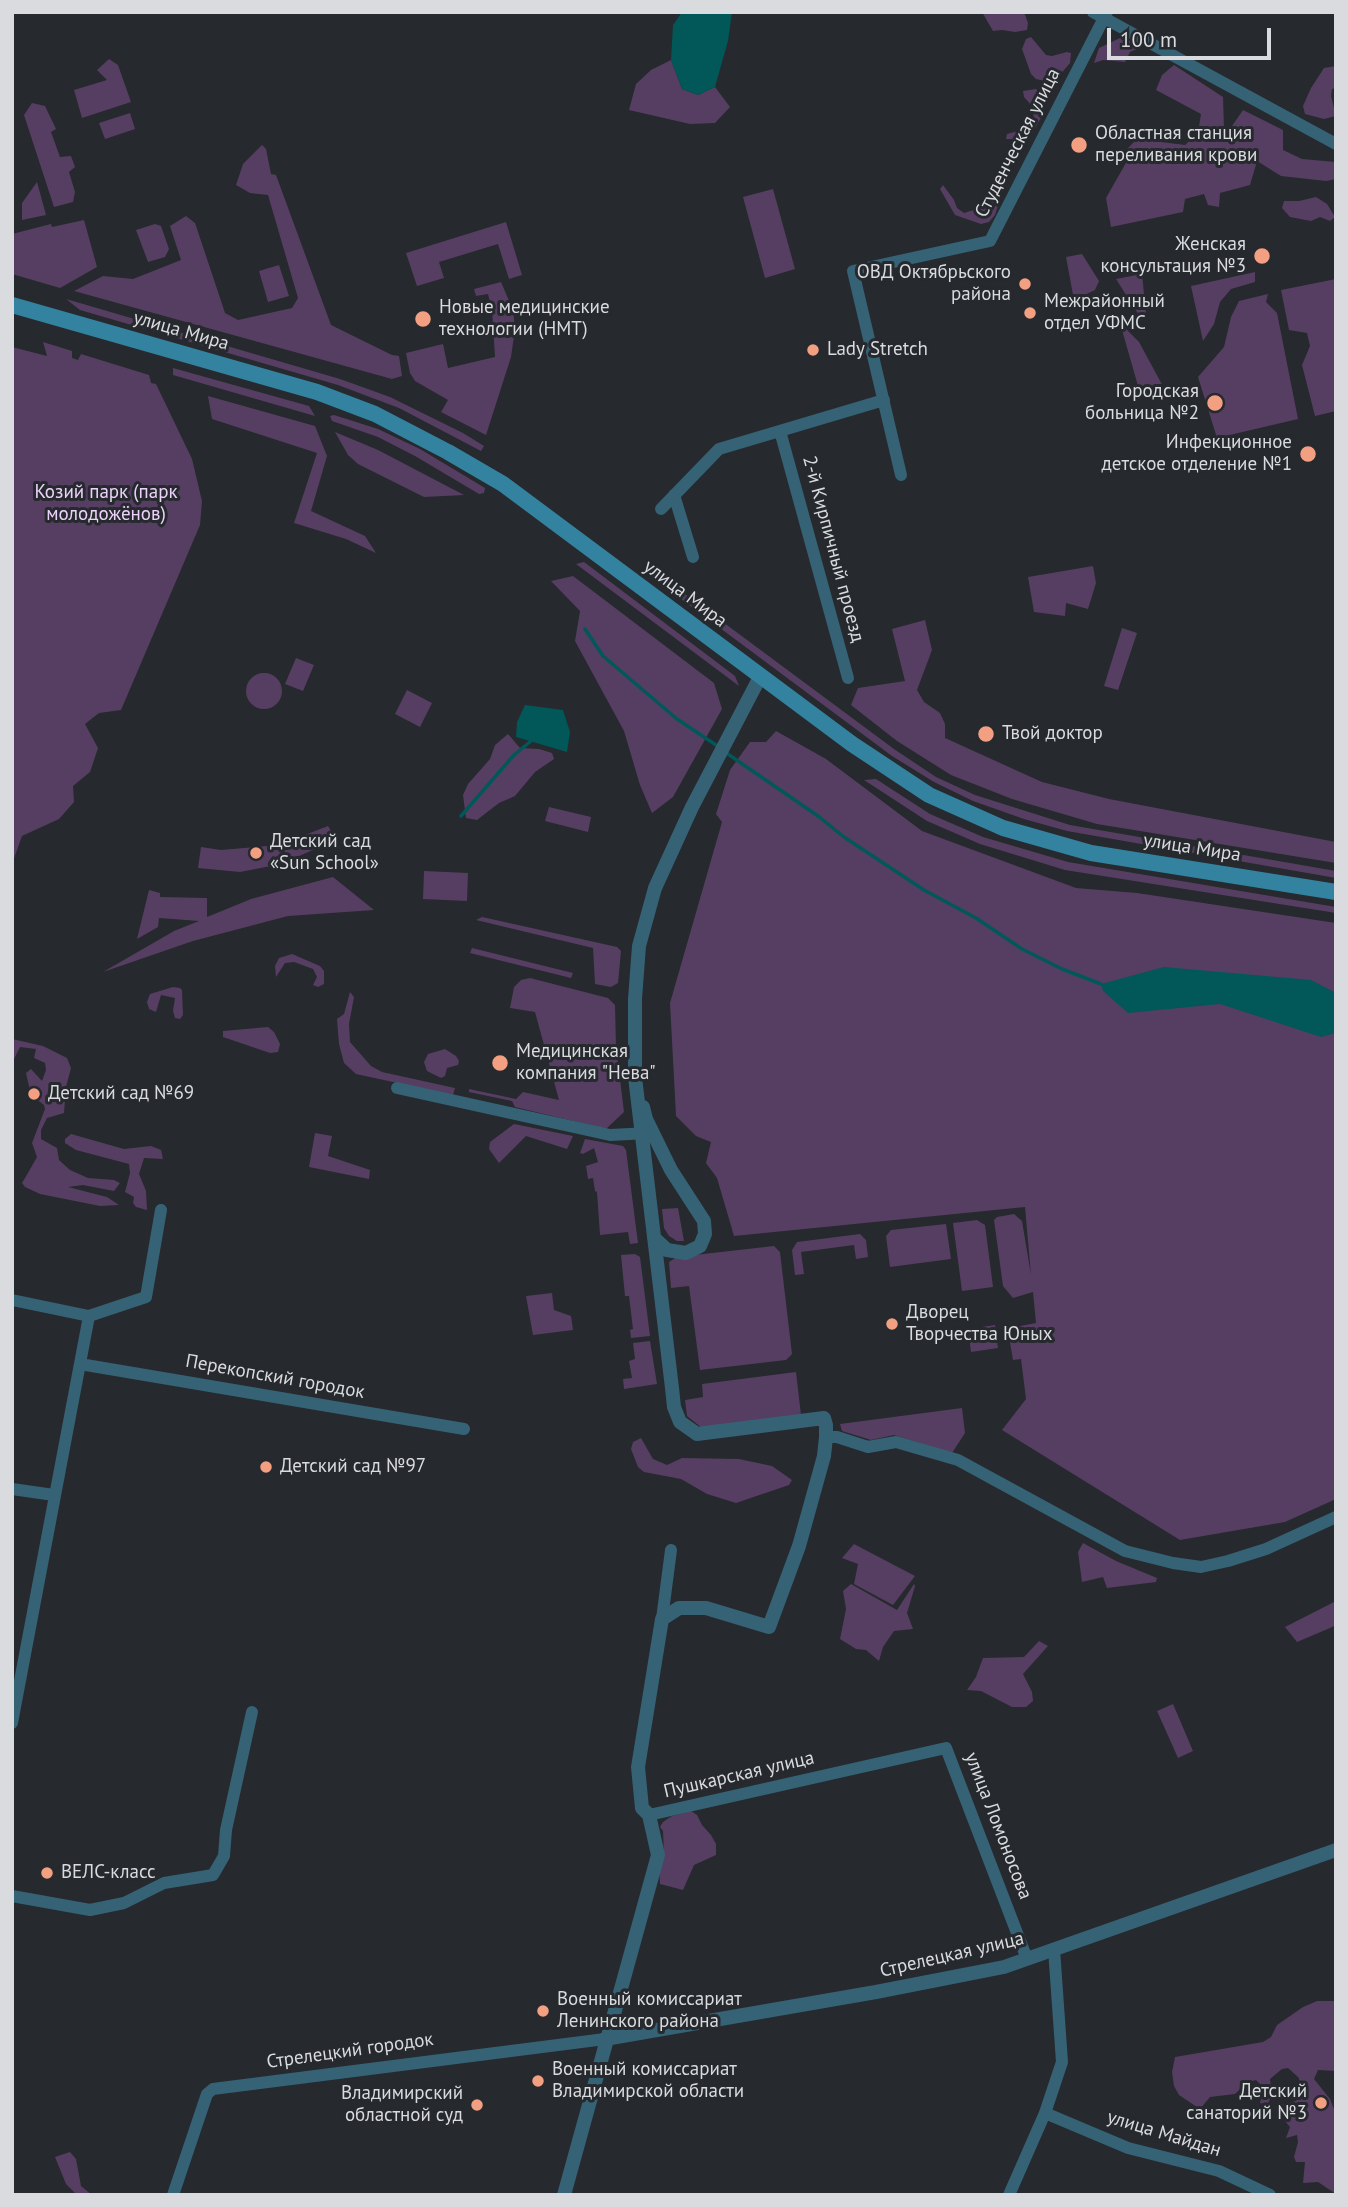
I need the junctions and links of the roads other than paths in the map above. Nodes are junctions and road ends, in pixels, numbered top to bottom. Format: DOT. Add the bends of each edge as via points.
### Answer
graph roads {
  1 [pos="1101,15"];
  2 [pos="1336,144"];
  3 [pos="12,305"];
  4 [pos="884,400"];
  5 [pos="780,431"];
  6 [pos="901,475"];
  7 [pos="674,495"];
  8 [pos="661,509"];
  9 [pos="693,557"];
  10 [pos="760,677"];
  11 [pos="848,678"];
  12 [pos="1336,892"];
  13 [pos="397,1088"];
  14 [pos="646,1133"];
  15 [pos="162,1210"];
  16 [pos="654,1238"];
  17 [pos="12,1300"];
  18 [pos="89,1316"];
  19 [pos="80,1364"];
  20 [pos="464,1429"];
  21 [pos="826,1437"];
  22 [pos="12,1489"];
  23 [pos="54,1495"];
  24 [pos="1336,1517"];
  25 [pos="671,1550"];
  26 [pos="662,1619"];
  27 [pos="252,1712"];
  28 [pos="12,1723"];
  29 [pos="946,1748"];
  30 [pos="649,1815"];
  31 [pos="1336,1850"];
  32 [pos="12,1896"];
  33 [pos="1054,1949"];
  34 [pos="1027,1959"];
  35 [pos="605,2039"];
  36 [pos="1045,2113"];
  37 [pos="173,2195"];
  38 [pos="564,2195"];
  39 [pos="1009,2195"];
  40 [pos="1270,2195"];
  1 -- 2 [label="street"];
  1 -- 4 [label="street, Студенческая улица" via="990,241 853,271"];
  3 -- 10 [label="main road, улица Мира" via="317,392 375,414 503,484"];
  4 -- 5 [label="street"];
  4 -- 6 [label="street"];
  5 -- 7 [label="street" via="719,449"];
  5 -- 11 [label="street, 2-й Кирпичный проезд"];
  7 -- 8 [label="street"];
  7 -- 9 [label="street"];
  10 -- 12 [label="main road, улица Мира" via="929,794 1003,828 1091,853"];
  10 -- 14 [label="street" via="655,888 639,946 635,1077"];
  13 -- 14 [label="street" via="610,1135"];
  14 -- 16 [label="street"];
  14 -- 16 [label="street" via="704,1221 705,1234 700,1246 686,1252 667,1250"];
  15 -- 18 [label="street" via="146,1297"];
  16 -- 21 [label="street" via="674,1407 680,1422 697,1434 824,1418"];
  17 -- 18 [label="street"];
  18 -- 19 [label="street"];
  19 -- 20 [label="street, Перекопский городок"];
  19 -- 23 [label="street"];
  21 -- 24 [label="street" via="868,1447 896,1442 958,1460 1125,1551 1173,1563 1201,1567 1228,1561"];
  21 -- 26 [label="street" via="809,1510 769,1627 706,1608 679,1608"];
  22 -- 23 [label="street"];
  23 -- 28 [label="street"];
  25 -- 26 [label="street"];
  26 -- 30 [label="street, Пушкарская улица" via="638,1767 642,1808"];
  27 -- 32 [label="street" via="226,1829 225,1856 213,1875 164,1884 124,1903 90,1910"];
  29 -- 30 [label="street, Пушкарская улица"];
  29 -- 34 [label="street, улица Ломоносова"];
  30 -- 35 [label="street" via="658,1855"];
  31 -- 33 [label="street, Стрелецкая улица"];
  33 -- 34 [label="street, Стрелецкая улица"];
  33 -- 36 [label="street" via="1062,2062"];
  34 -- 35 [label="street, Стрелецкая улица" via="876,1992"];
  35 -- 37 [label="street, Стрелецкий городок" via="214,2089 207,2094"];
  35 -- 38 [label="street"];
  36 -- 39 [label="street"];
  36 -- 40 [label="street, улица Майдан" via="1128,2148 1219,2171"];
}
